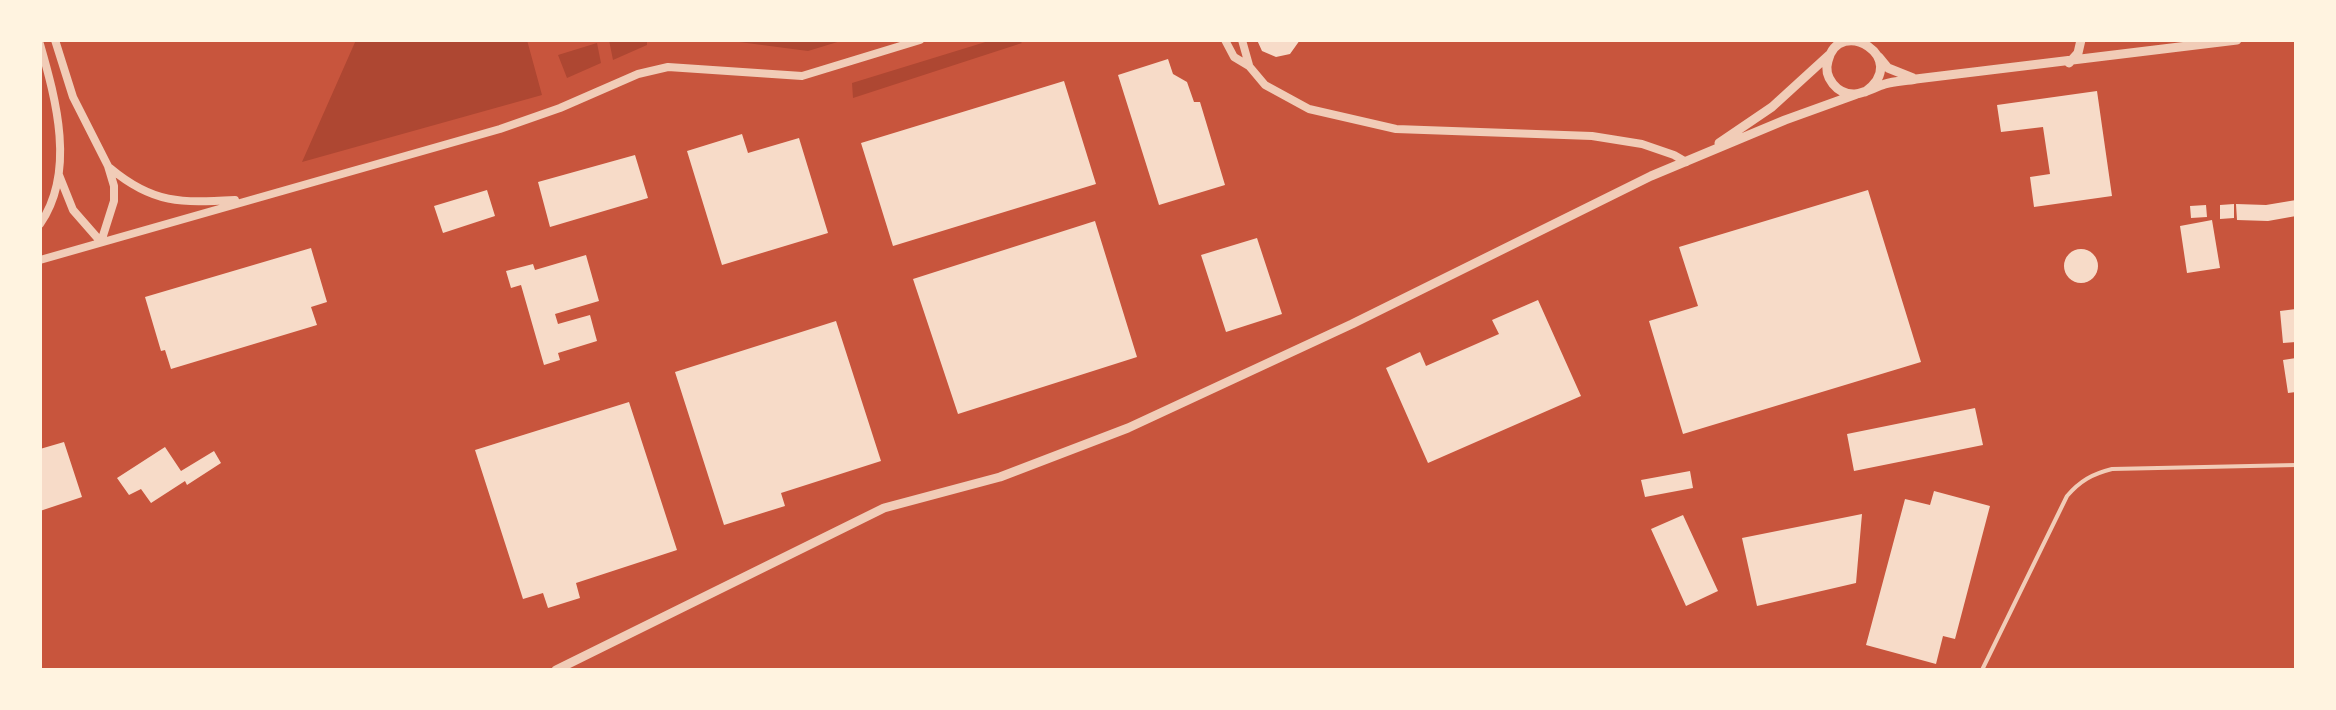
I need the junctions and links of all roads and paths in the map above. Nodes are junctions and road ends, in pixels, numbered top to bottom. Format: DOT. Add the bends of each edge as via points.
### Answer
graph roads {
  1 [pos="55,40"];
  2 [pos="920,40"];
  3 [pos="1225,40"];
  4 [pos="1242,40"];
  5 [pos="2081,40"];
  6 [pos="2237,40"];
  7 [pos="40,44"];
  8 [pos="1834,48"];
  9 [pos="1873,48"];
  10 [pos="2069,63"];
  11 [pos="1249,66"];
  12 [pos="1916,79"];
  13 [pos="1861,93"];
  14 [pos="1699,156"];
  15 [pos="1686,162"];
  16 [pos="108,166"];
  17 [pos="59,175"];
  18 [pos="248,200"];
  19 [pos="40,224"];
  20 [pos="101,242"];
  21 [pos="40,260"];
  22 [pos="2296,465"];
  23 [pos="556,670"];
  24 [pos="1982,670"];
  1 -- 16 [label="street" via="73,97"];
  2 -- 18 [label="street" via="802,76 668,67 638,74 500,129"];
  3 -- 11 [label="street" via="1234,57"];
  4 -- 11 [label="street"];
  5 -- 10 [label="street"];
  6 -- 10 [label="street"];
  7 -- 17 [label="street" via="55,113"];
  8 -- 9 [label="street" via="1858,41"];
  8 -- 13 [label="street" via="1829,79 1841,91"];
  8 -- 14 [label="street" via="1772,107"];
  9 -- 12 [label="street" via="1888,68"];
  9 -- 13 [label="street" via="1880,63 1877,80"];
  10 -- 12 [label="street"];
  11 -- 15 [label="street" via="1265,85 1309,109 1396,129 1592,136 1642,144"];
  12 -- 13 [label="street"];
  13 -- 14 [label="street"];
  14 -- 15 [label="street"];
  15 -- 23 [label="street" via="1128,428 1000,477 884,508"];
  16 -- 18 [label="street" via="130,185 159,197 187,203"];
  16 -- 20 [label="street" via="114,201"];
  17 -- 19 [label="street"];
  17 -- 20 [label="street" via="73,210"];
  18 -- 20 [label="street"];
  20 -- 21 [label="street"];
  22 -- 24 [label="lane" via="2112,469 2079,483 2067,496"];
}
